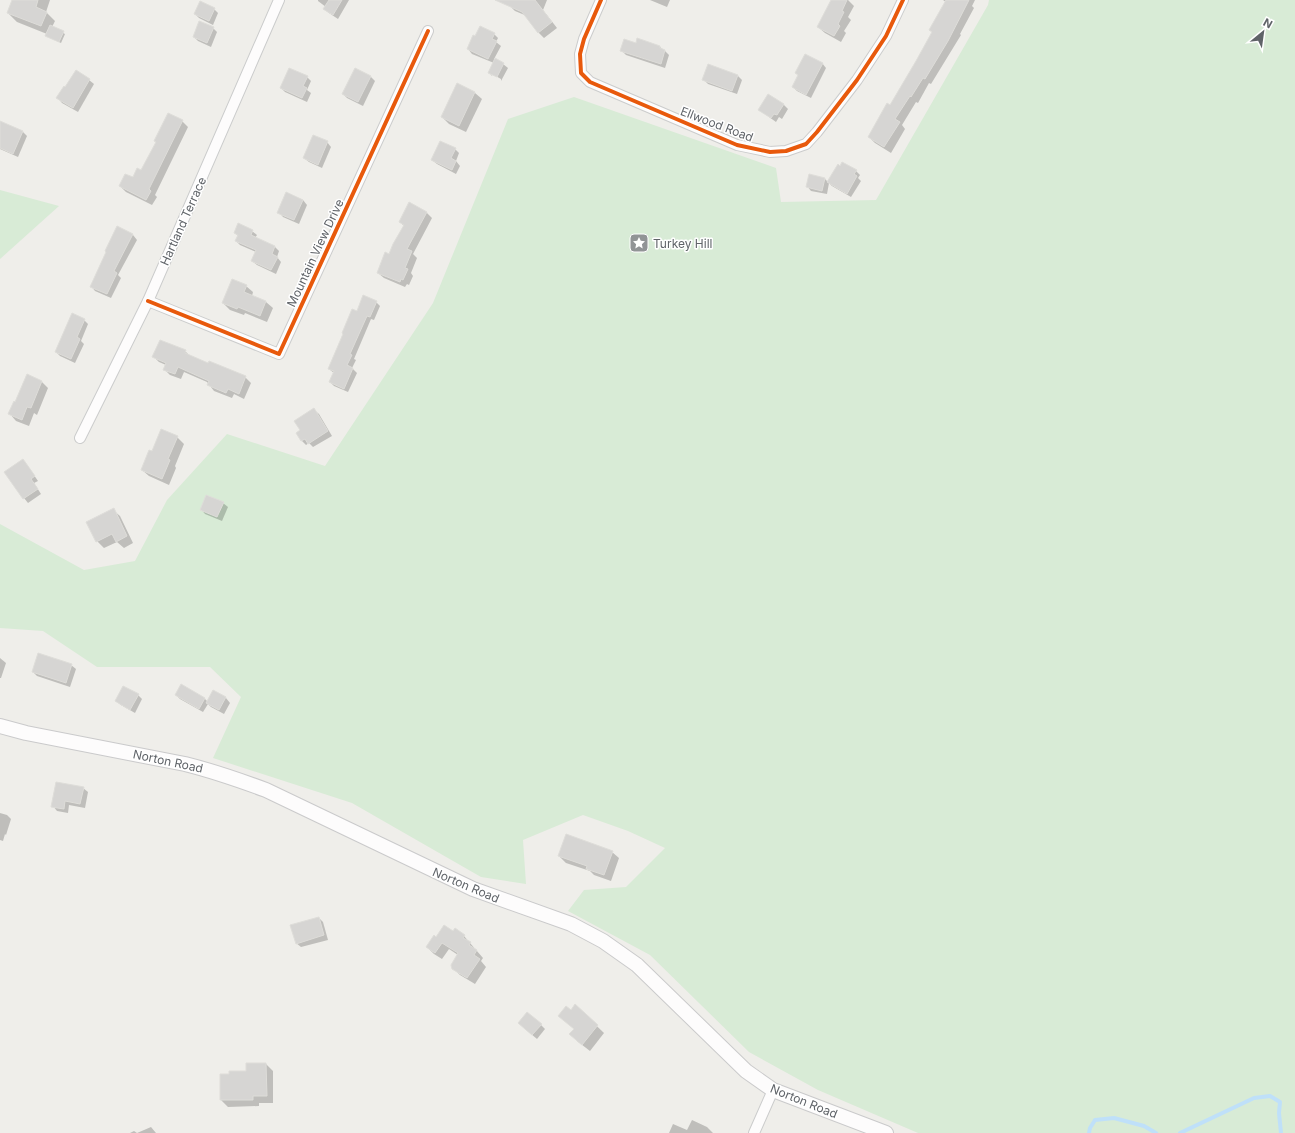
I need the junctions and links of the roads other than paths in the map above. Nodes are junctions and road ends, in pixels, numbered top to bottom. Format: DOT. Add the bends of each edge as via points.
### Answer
graph roads {
  1 [pos="279,0"];
  2 [pos="601,0"];
  3 [pos="904,0"];
  4 [pos="428,31"];
  5 [pos="148,301"];
  6 [pos="80,438"];
  7 [pos="0,726"];
  8 [pos="773,1090"];
  9 [pos="754,1133"];
  10 [pos="886,1133"];
  1 -- 5 [label="street, Hartland Terrace"];
  2 -- 3 [label="street, Ellwood Road" via="580,54 581,73 590,82 737,145 770,152 786,151 806,144 857,80 886,36"];
  4 -- 5 [label="street, Mountain View Drive" via="279,354"];
  5 -- 6 [label="street, Hartland Terrace"];
  7 -- 8 [label="main road, Norton Road" via="211,770 266,790 473,889 571,924 604,941 637,965 746,1071"];
  8 -- 9 [label="street"];
  8 -- 10 [label="main road, Norton Road"];
}
